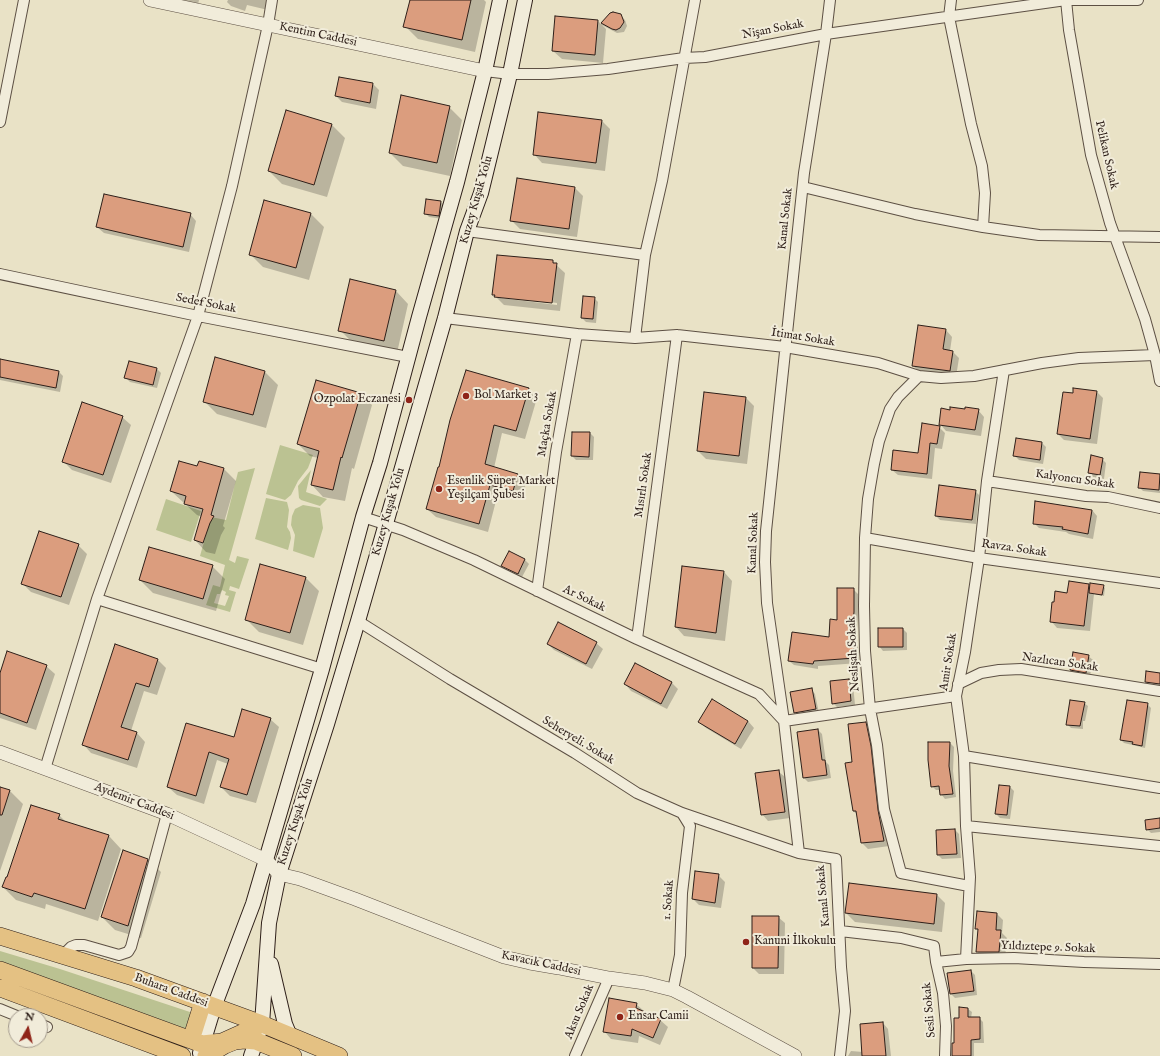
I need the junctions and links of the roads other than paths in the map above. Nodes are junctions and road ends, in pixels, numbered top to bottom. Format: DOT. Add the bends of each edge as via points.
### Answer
graph roads {
  1 [pos="24,0"];
  2 [pos="150,0"];
  3 [pos="272,0"];
  4 [pos="500,0"];
  5 [pos="525,0"];
  6 [pos="696,0"];
  7 [pos="830,0"];
  8 [pos="951,0"];
  9 [pos="1066,0"];
  10 [pos="1138,0"];
  11 [pos="949,17"];
  12 [pos="268,25"];
  13 [pos="826,34"];
  14 [pos="684,58"];
  15 [pos="485,71"];
  16 [pos="510,74"];
  17 [pos="0,122"];
  18 [pos="803,187"];
  19 [pos="983,227"];
  20 [pos="467,231"];
  21 [pos="1115,237"];
  22 [pos="1160,237"];
  23 [pos="645,255"];
  24 [pos="0,274"];
  25 [pos="198,316"];
  26 [pos="445,318"];
  27 [pos="577,334"];
  28 [pos="677,334"];
  29 [pos="635,338"];
  30 [pos="785,348"];
  31 [pos="1155,355"];
  32 [pos="408,357"];
  33 [pos="1004,370"];
  34 [pos="919,376"];
  35 [pos="1160,381"];
  36 [pos="987,481"];
  37 [pos="1160,508"];
  38 [pos="363,517"];
  39 [pos="386,524"];
  40 [pos="865,538"];
  41 [pos="978,558"];
  42 [pos="1160,583"];
  43 [pos="537,591"];
  44 [pos="97,599"];
  45 [pos="358,621"];
  46 [pos="637,639"];
  47 [pos="322,669"];
  48 [pos="958,684"];
  49 [pos="1160,691"];
  50 [pos="956,696"];
  51 [pos="870,709"];
  52 [pos="784,721"];
  53 [pos="0,752"];
  54 [pos="964,756"];
  55 [pos="45,769"];
  56 [pos="1160,788"];
  57 [pos="682,813"];
  58 [pos="167,814"];
  59 [pos="966,826"];
  60 [pos="1160,846"];
  61 [pos="799,853"];
  62 [pos="266,860"];
  63 [pos="279,874"];
  64 [pos="969,886"];
  65 [pos="840,931"];
  66 [pos="0,936"];
  67 [pos="267,946"];
  68 [pos="63,956"];
  69 [pos="966,959"];
  70 [pos="936,962"];
  71 [pos="1160,964"];
  72 [pos="0,970"];
  73 [pos="609,978"];
  74 [pos="0,988"];
  75 [pos="673,990"];
  76 [pos="208,1004"];
  77 [pos="262,1024"];
  78 [pos="290,1036"];
  79 [pos="200,1049"];
  80 [pos="261,1050"];
  81 [pos="182,1056"];
  82 [pos="293,1056"];
  83 [pos="339,1056"];
  84 [pos="575,1056"];
  85 [pos="794,1056"];
  86 [pos="840,1056"];
  87 [pos="945,1056"];
  1 -- 17 [label="street"];
  2 -- 12 [label="street, Kentim Caddesi"];
  3 -- 12 [label="street"];
  4 -- 15 [label="main road, Kuzey Kuşak Yolu"];
  5 -- 16 [label="main road, Kuzey Kuşak Yolu"];
  6 -- 14 [label="street"];
  7 -- 13 [label="street, Kanal Sokak"];
  8 -- 11 [label="street"];
  9 -- 10 [label="street"];
  9 -- 11 [label="street, Nişan Sokak"];
  9 -- 21 [label="street, Pelikan Sokak" via="1091,155"];
  11 -- 13 [label="street, Nişan Sokak"];
  11 -- 19 [label="street" via="982,166 985,193"];
  12 -- 15 [label="street, Kentim Caddesi"];
  12 -- 25 [label="street" via="232,186"];
  13 -- 14 [label="street, Nişan Sokak"];
  13 -- 18 [label="street, Kanal Sokak"];
  14 -- 16 [label="street, Nişan Sokak" via="608,69"];
  14 -- 23 [label="street" via="662,180"];
  15 -- 16 [label="street, Nişan Sokak"];
  15 -- 32 [label="main road, Kuzey Kuşak Yolu"];
  16 -- 20 [label="main road, Kuzey Kuşak Yolu" via="481,193"];
  18 -- 19 [label="street" via="915,214"];
  18 -- 30 [label="street, Kanal Sokak"];
  19 -- 21 [label="street" via="1039,235"];
  20 -- 23 [label="street"];
  20 -- 26 [label="main road, Kuzey Kuşak Yolu"];
  21 -- 22 [label="street"];
  21 -- 31 [label="street, Pelikan Sokak" via="1145,319"];
  23 -- 29 [label="street"];
  24 -- 25 [label="street, Sedef Sokak"];
  25 -- 32 [label="street, Sedef Sokak"];
  25 -- 44 [label="street"];
  26 -- 27 [label="street, İtimat Sokak"];
  26 -- 39 [label="main road, Kuzey Kuşak Yolu"];
  27 -- 29 [label="street, İtimat Sokak"];
  27 -- 43 [label="street, Maçka Sokak" via="556,452"];
  28 -- 29 [label="street, İtimat Sokak"];
  28 -- 30 [label="street, İtimat Sokak"];
  28 -- 46 [label="street, Mısırlı Sokak"];
  30 -- 34 [label="street, İtimat Sokak" via="878,363"];
  30 -- 52 [label="street, Kanal Sokak" via="764,562 767,602"];
  31 -- 33 [label="street, İtimat Sokak" via="1079,358"];
  31 -- 35 [label="street, Pelikan Sokak"];
  32 -- 38 [label="main road, Kuzey Kuşak Yolu"];
  33 -- 34 [label="street, İtimat Sokak" via="974,376"];
  33 -- 36 [label="street, Amir Sokak"];
  34 -- 40 [label="street, Neslişah Sokak" via="890,409 874,464"];
  36 -- 37 [label="street, Kalyoncu Sokak"];
  36 -- 41 [label="street, Amir Sokak"];
  38 -- 39 [label="street, Ar Sokak"];
  38 -- 47 [label="main road, Kuzey Kuşak Yolu"];
  39 -- 43 [label="street, Ar Sokak" via="462,555"];
  39 -- 45 [label="main road, Kuzey Kuşak Yolu"];
  40 -- 41 [label="street, Ravza. Sokak"];
  40 -- 51 [label="street, Neslişah Sokak" via="865,651"];
  41 -- 42 [label="street, Ravza. Sokak"];
  41 -- 48 [label="street, Amir Sokak"];
  43 -- 46 [label="street, Ar Sokak"];
  44 -- 47 [label="street"];
  44 -- 55 [label="street"];
  45 -- 57 [label="street, Seheryeli. Sokak" via="637,793"];
  45 -- 63 [label="main road, Kuzey Kuşak Yolu"];
  46 -- 52 [label="street, Ar Sokak" via="759,694"];
  47 -- 62 [label="main road, Kuzey Kuşak Yolu"];
  48 -- 49 [label="street, Nazlıcan Sokak" via="980,673 1021,669"];
  48 -- 50 [label="street, Amir Sokak"];
  50 -- 51 [label="street"];
  50 -- 54 [label="street, Amir Sokak"];
  51 -- 52 [label="street"];
  51 -- 64 [label="street, Neslişah Sokak" via="884,809 900,872"];
  52 -- 61 [label="street, Kanal Sokak"];
  53 -- 55 [label="street, Aydemir Caddesi"];
  54 -- 56 [label="street"];
  54 -- 59 [label="street, Amir Sokak"];
  55 -- 58 [label="street, Aydemir Caddesi"];
  57 -- 61 [label="street, Seheryeli. Sokak"];
  57 -- 75 [label="street, 1. Sokak" via="690,826 682,893 680,955"];
  58 -- 62 [label="street, Aydemir Caddesi"];
  58 -- 68 [label="street" via="128,952 119,955 76,945"];
  59 -- 60 [label="street"];
  59 -- 64 [label="street, Amir Sokak"];
  61 -- 65 [label="street, Kanal Sokak" via="836,859"];
  62 -- 63 [label="street"];
  62 -- 76 [label="main road, Kuzey Kuşak Yolu" via="253,904"];
  63 -- 67 [label="main road, Kuzey Kuşak Yolu"];
  63 -- 73 [label="street, Kavacık Caddesi" via="355,899 504,957"];
  64 -- 69 [label="street, Amir Sokak"];
  65 -- 70 [label="street, Sesli Sokak" via="901,938 934,946"];
  65 -- 86 [label="street, Kanal Sokak" via="840,967 846,1011"];
  66 -- 68 [label="highway, Buhara Caddesi"];
  67 -- 77 [label="main road, Kuzey Kuşak Yolu"];
  67 -- 78 [label="main road"];
  68 -- 76 [label="highway, Buhara Caddesi" via="136,978"];
  69 -- 70 [label="street, Yıldıztepe 9. Sokak"];
  69 -- 71 [label="street, Yıldıztepe 9. Sokak" via="1014,958"];
  70 -- 87 [label="street, Sesli Sokak" via="943,993"];
  72 -- 79 [label="highway"];
  73 -- 75 [label="street, Kavacık Caddesi"];
  73 -- 84 [label="street, Aksu Sokak"];
  74 -- 81 [label="highway"];
  75 -- 85 [label="street, Kavacık Caddesi"];
  76 -- 77 [label="highway, Buhara Caddesi"];
  76 -- 79 [label="highway"];
  77 -- 78 [label="highway, Buhara Caddesi"];
  77 -- 79 [label="highway"];
  77 -- 80 [label="main road, Kuzey Kuşak Yolu"];
  78 -- 83 [label="highway, Buhara Caddesi"];
  79 -- 80 [label="highway" via="235,1041"];
  80 -- 82 [label="highway"];
}
